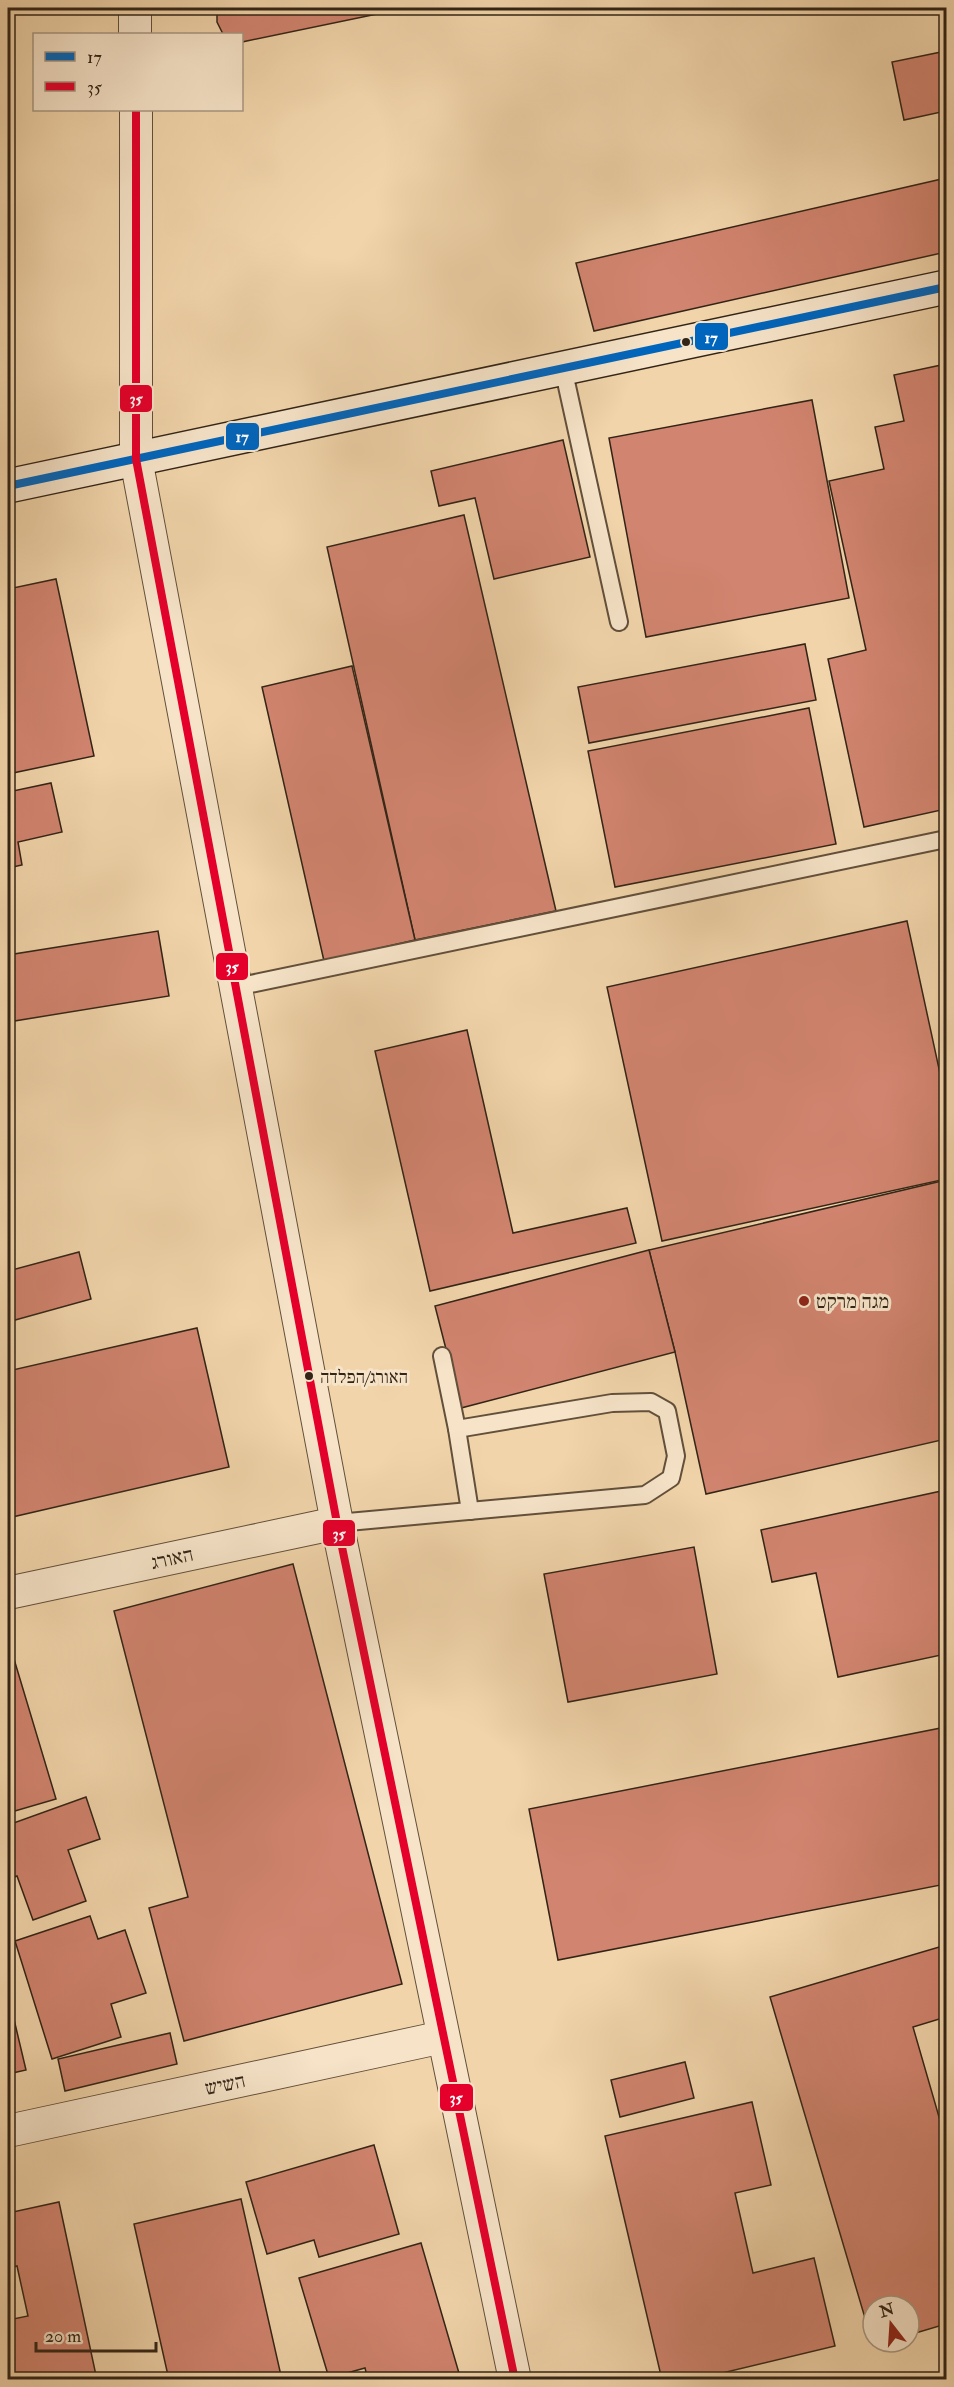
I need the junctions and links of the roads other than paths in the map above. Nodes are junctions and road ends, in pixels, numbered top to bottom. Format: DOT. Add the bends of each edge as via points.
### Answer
graph roads {
  1 [pos="135,8"];
  2 [pos="135,33"];
  3 [pos="136,111"];
  4 [pos="946,287"];
  5 [pos="563,368"];
  6 [pos="136,459"];
  7 [pos="8,486"];
  8 [pos="619,622"];
  9 [pos="946,838"];
  10 [pos="236,987"];
  11 [pos="442,1356"];
  12 [pos="457,1429"];
  13 [pos="470,1511"];
  14 [pos="337,1523"];
  15 [pos="8,1593"];
  16 [pos="443,2037"];
  17 [pos="8,2131"];
  18 [pos="515,2379"];
  1 -- 2 [label="street"];
  3 -- 6 [label="street"];
  4 -- 5 [label="street"];
  5 -- 6 [label="street"];
  5 -- 8 [label="lane"];
  6 -- 7 [label="street"];
  6 -- 10 [label="street"];
  9 -- 10 [label="lane"];
  10 -- 14 [label="street"];
  11 -- 12 [label="lane"];
  12 -- 13 [label="lane"];
  12 -- 13 [label="lane" via="612,1402 651,1402 667,1411 676,1456 671,1478 645,1495"];
  13 -- 14 [label="lane"];
  14 -- 15 [label="street, האורג"];
  14 -- 16 [label="street"];
  16 -- 17 [label="street, השיש"];
  16 -- 18 [label="street"];
}
